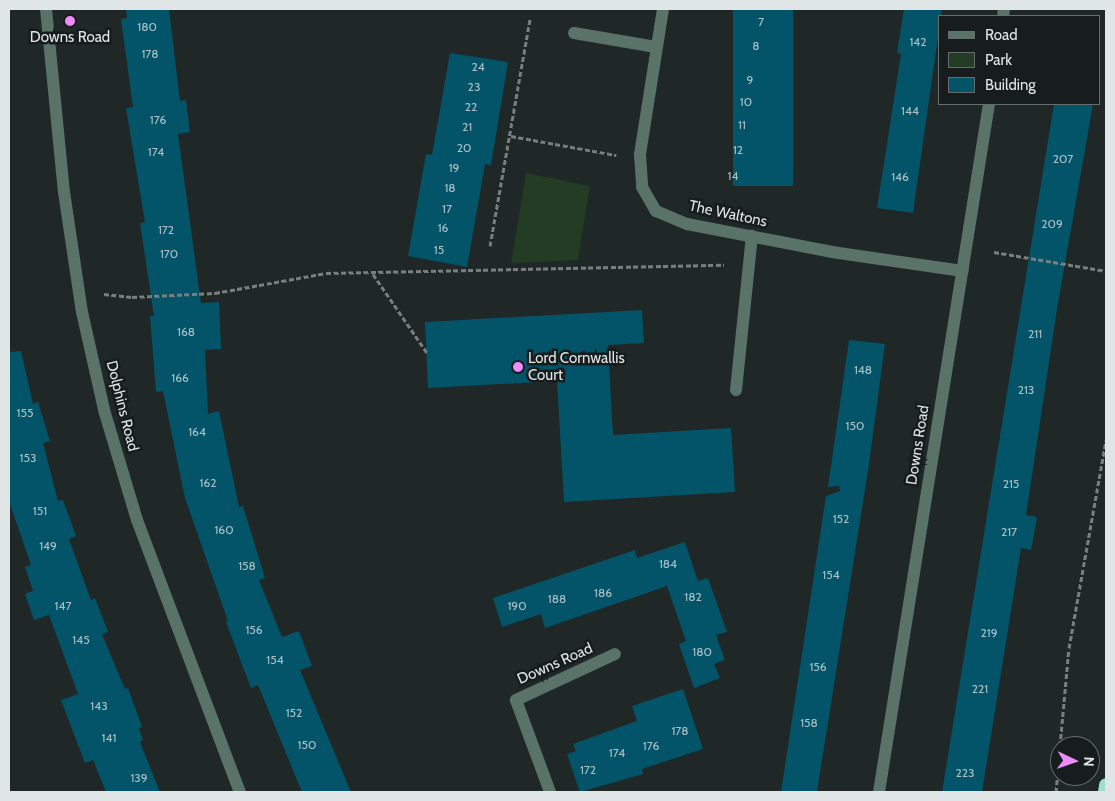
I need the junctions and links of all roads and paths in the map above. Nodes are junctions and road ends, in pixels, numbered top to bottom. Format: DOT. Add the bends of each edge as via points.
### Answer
graph roads {
  1 [pos="46,9"];
  2 [pos="663,9"];
  3 [pos="530,19"];
  4 [pos="574,33"];
  5 [pos="656,47"];
  6 [pos="989,105"];
  7 [pos="511,136"];
  8 [pos="621,156"];
  9 [pos="752,236"];
  10 [pos="490,246"];
  11 [pos="994,252"];
  12 [pos="747,264"];
  13 [pos="963,271"];
  14 [pos="1106,271"];
  15 [pos="373,274"];
  16 [pos="103,294"];
  17 [pos="427,353"];
  18 [pos="736,390"];
  19 [pos="1106,440"];
  20 [pos="615,654"];
  21 [pos="1061,736"];
  22 [pos="1106,785"];
  23 [pos="240,792"];
  24 [pos="550,792"];
  25 [pos="879,792"];
  26 [pos="1105,792"];
  1 -- 23 [label="street, Dolphins Road" via="62,182 82,312 104,410 140,529"];
  2 -- 5 [label="street, The Waltons"];
  3 -- 7 [label="path"];
  4 -- 5 [label="street"];
  5 -- 9 [label="street, The Waltons" via="640,155 642,187 656,211 687,224"];
  6 -- 13 [label="street, Downs Road"];
  7 -- 8 [label="path"];
  7 -- 10 [label="path"];
  9 -- 12 [label="street"];
  9 -- 13 [label="street, The Waltons" via="832,252"];
  11 -- 14 [label="path"];
  12 -- 15 [label="path"];
  12 -- 18 [label="street"];
  13 -- 25 [label="street, Downs Road"];
  15 -- 16 [label="path" via="326,273 215,293 132,297"];
  15 -- 17 [label="path"];
  19 -- 21 [label="path" via="1069,648"];
  20 -- 24 [label="street, Downs Road" via="516,700"];
  22 -- 26 [label="highway"];
}
